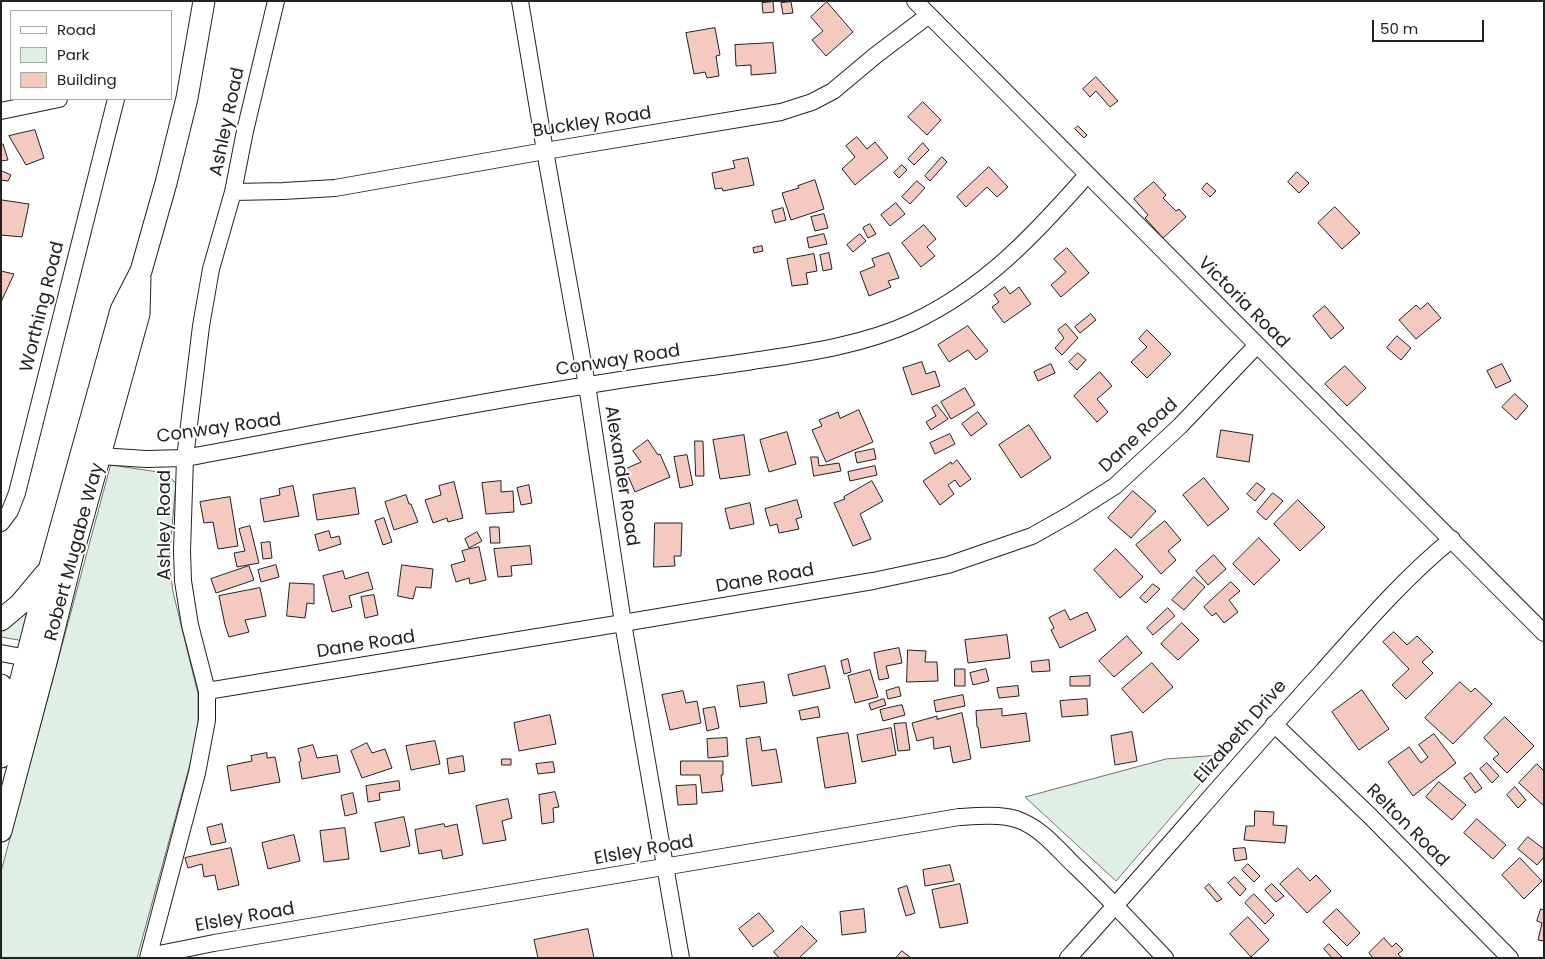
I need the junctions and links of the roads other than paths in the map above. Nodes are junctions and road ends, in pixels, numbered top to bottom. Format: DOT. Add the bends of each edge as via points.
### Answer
graph roads {
  1 [pos="204,1"];
  2 [pos="276,1"];
  3 [pos="520,1"];
  4 [pos="915,1"];
  5 [pos="929,15"];
  6 [pos="53,100"];
  7 [pos="116,100"];
  8 [pos="1,111"];
  9 [pos="545,151"];
  10 [pos="1087,175"];
  11 [pos="233,192"];
  12 [pos="141,271"];
  13 [pos="1257,345"];
  14 [pos="587,385"];
  15 [pos="100,456"];
  16 [pos="185,458"];
  17 [pos="1,522"];
  18 [pos="1452,539"];
  19 [pos="49,570"];
  20 [pos="57,616"];
  21 [pos="1,620"];
  22 [pos="623,623"];
  23 [pos="1544,633"];
  24 [pos="1,653"];
  25 [pos="27,658"];
  26 [pos="1,685"];
  27 [pos="207,691"];
  28 [pos="20,722"];
  29 [pos="1274,724"];
  30 [pos="1,758"];
  31 [pos="1,831"];
  32 [pos="664,868"];
  33 [pos="1116,905"];
  34 [pos="149,957"];
  35 [pos="681,958"];
  36 [pos="1068,958"];
  37 [pos="1164,958"];
  38 [pos="1510,958"];
  1 -- 12 [label="main road, Robert Mugabe Way" via="187,98"];
  2 -- 11 [label="street, Ashley Road"];
  3 -- 9 [label="street, Alexander Road"];
  4 -- 5 [label="street, Victoria Road"];
  5 -- 9 [label="street, Buckley Road" via="833,91 812,102 781,112"];
  5 -- 10 [label="street, Victoria Road"];
  6 -- 8 [label="street"];
  7 -- 17 [label="street, Worthing Road" via="17,493 10,511"];
  9 -- 11 [label="street, Buckley Road" via="335,188"];
  9 -- 14 [label="street, Alexander Road"];
  10 -- 13 [label="street, Victoria Road"];
  10 -- 14 [label="street, Conway Road" via="1038,230 996,269 958,297 913,322 872,338 791,355"];
  11 -- 16 [label="street, Ashley Road" via="211,269"];
  12 -- 15 [label="main road, Robert Mugabe Way" via="139,314"];
  12 -- 19 [label="main road, Robert Mugabe Way" via="121,310"];
  13 -- 18 [label="street, Victoria Road"];
  13 -- 22 [label="street, Dane Road" via="1180,426 1115,486 1032,536 948,565 874,581"];
  14 -- 16 [label="street, Conway Road"];
  14 -- 22 [label="street, Alexander Road"];
  15 -- 16 [label="street, Conway Road"];
  15 -- 20 [label="main road, Robert Mugabe Way"];
  16 -- 27 [label="street, Ashley Road" via="183,582"];
  18 -- 23 [label="street, Victoria Road"];
  18 -- 29 [label="street, Elizabeth Drive" via="1382,606"];
  19 -- 21 [label="main road" via="20,604"];
  19 -- 25 [label="main road, Robert Mugabe Way"];
  20 -- 25 [label="street"];
  20 -- 28 [label="main road, Robert Mugabe Way"];
  22 -- 27 [label="street, Dane Road"];
  22 -- 32 [label="street, Alexander Road"];
  24 -- 25 [label="street"];
  25 -- 28 [label="main road, Robert Mugabe Way"];
  26 -- 28 [label="main road"];
  27 -- 34 [label="street, Ashley Road" via="202,751"];
  28 -- 30 [label="main road, Robert Mugabe Way"];
  28 -- 31 [label="main road, Robert Mugabe Way"];
  29 -- 33 [label="street, Elizabeth Drive"];
  29 -- 38 [label="street, Relton Road"];
  32 -- 33 [label="street, Elsley Road" via="959,817 999,816 1016,819 1042,834"];
  32 -- 34 [label="street, Elsley Road"];
  32 -- 35 [label="street, Alexander Road"];
  33 -- 36 [label="street, Elizabeth Drive"];
  33 -- 37 [label="street, Elsley Road"];
}
